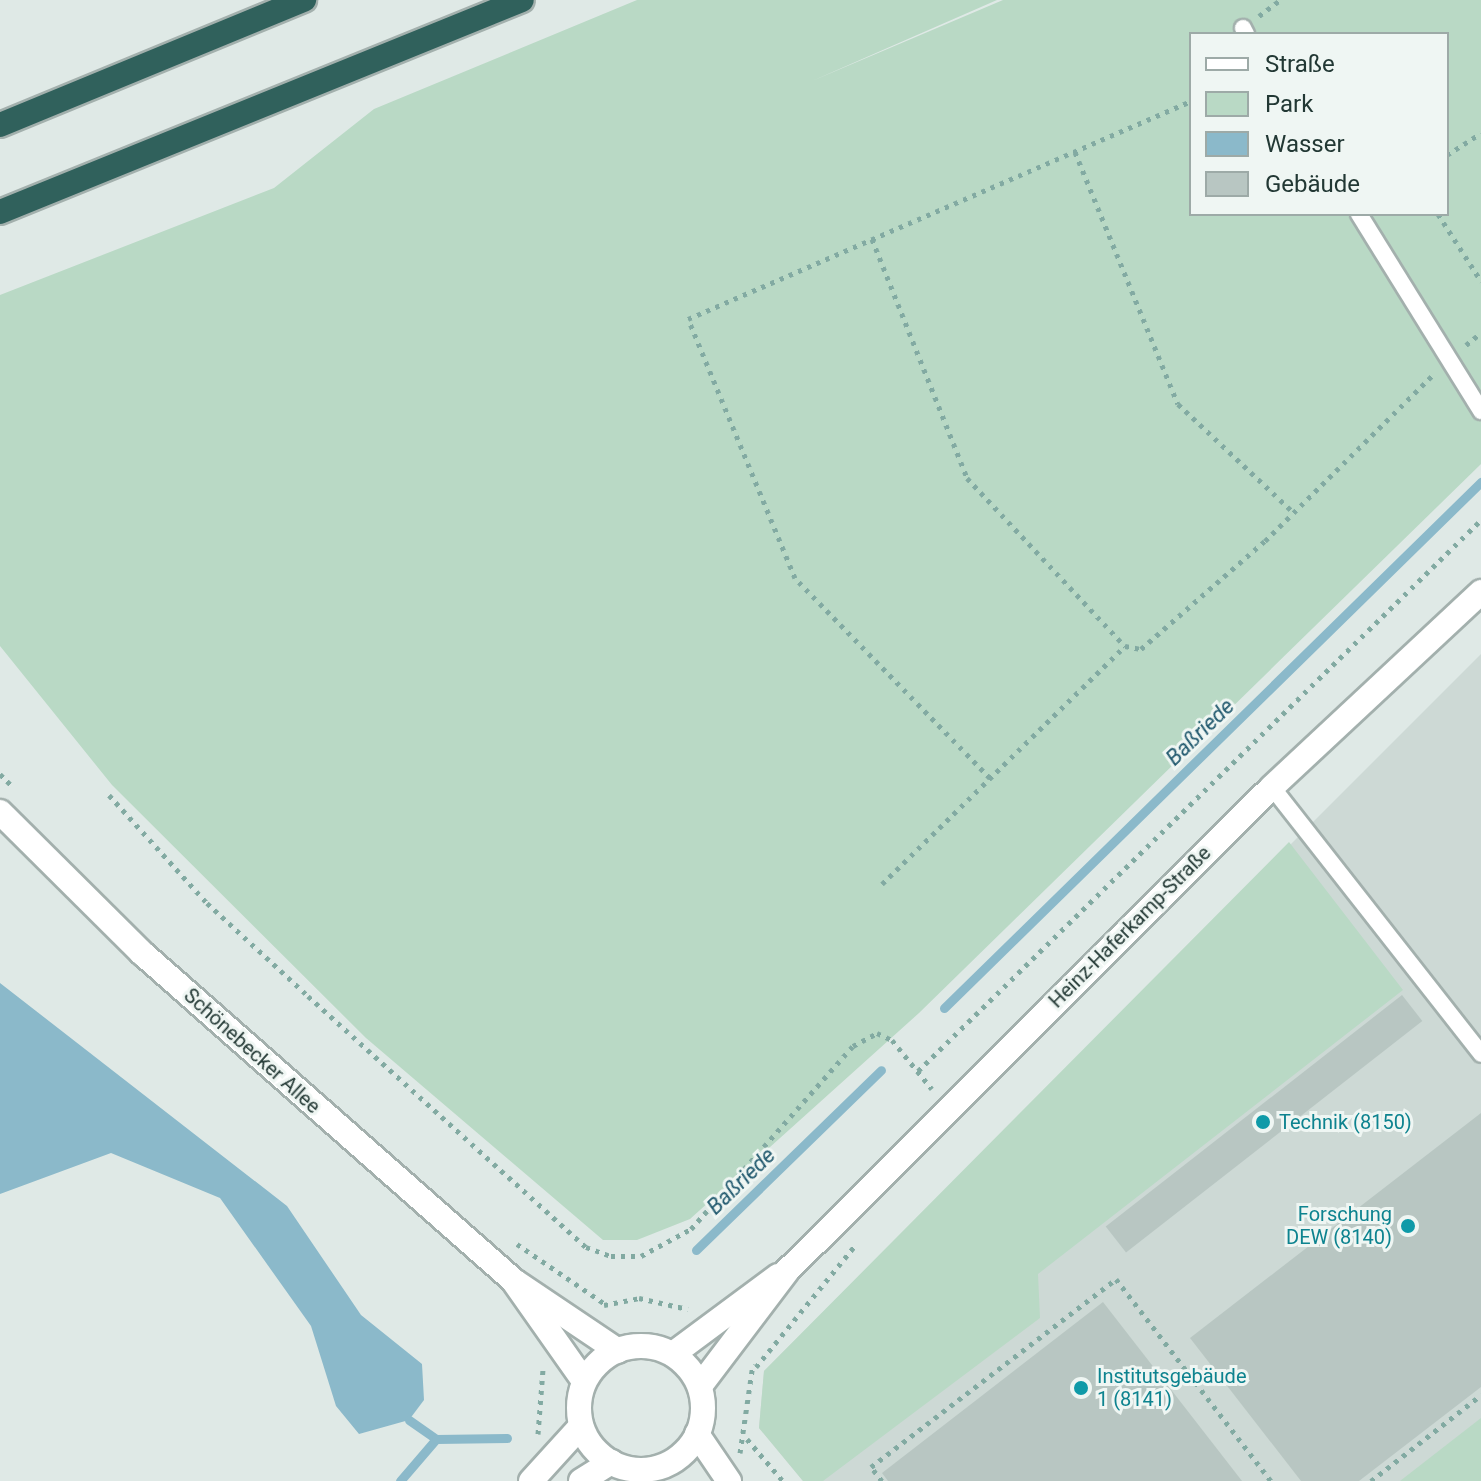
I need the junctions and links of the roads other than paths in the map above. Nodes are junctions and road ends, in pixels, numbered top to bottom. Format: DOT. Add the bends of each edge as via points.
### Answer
graph roads {
  1 [pos="304,0"];
  2 [pos="522,0"];
  3 [pos="0,125"];
  4 [pos="0,212"];
  5 [pos="1360,216"];
  6 [pos="1481,411"];
  7 [pos="1481,592"];
  8 [pos="1272,787"];
  9 [pos="0,812"];
  10 [pos="1481,1054"];
  11 [pos="787,1271"];
  12 [pos="514,1281"];
  13 [pos="618,1351"];
  14 [pos="673,1354"];
  15 [pos="584,1381"];
  16 [pos="700,1386"];
  17 [pos="581,1426"];
  18 [pos="697,1434"];
  19 [pos="611,1462"];
  20 [pos="671,1474"];
  21 [pos="531,1481"];
  22 [pos="581,1481"];
  23 [pos="729,1481"];
  1 -- 3 [label="highway"];
  2 -- 4 [label="highway"];
  5 -- 6 [label="lane"];
  7 -- 8 [label="street, Heinz-Haferkamp-Straße"];
  8 -- 10 [label="lane"];
  8 -- 11 [label="street, Heinz-Haferkamp-Straße"];
  9 -- 12 [label="street, Schönebecker Allee" via="142,953"];
  11 -- 14 [label="street, Heinz-Haferkamp-Straße"];
  11 -- 16 [label="street, Heinz-Haferkamp-Straße"];
  12 -- 13 [label="street, Schönebecker Allee"];
  12 -- 15 [label="street, Schönebecker Allee"];
  13 -- 14 [label="street"];
  13 -- 15 [label="street"];
  14 -- 16 [label="street"];
  15 -- 17 [label="street"];
  16 -- 18 [label="street"];
  17 -- 19 [label="street"];
  17 -- 21 [label="street"];
  18 -- 20 [label="street"];
  18 -- 23 [label="street"];
  19 -- 20 [label="street" via="630,1470"];
  19 -- 22 [label="street"];
}
